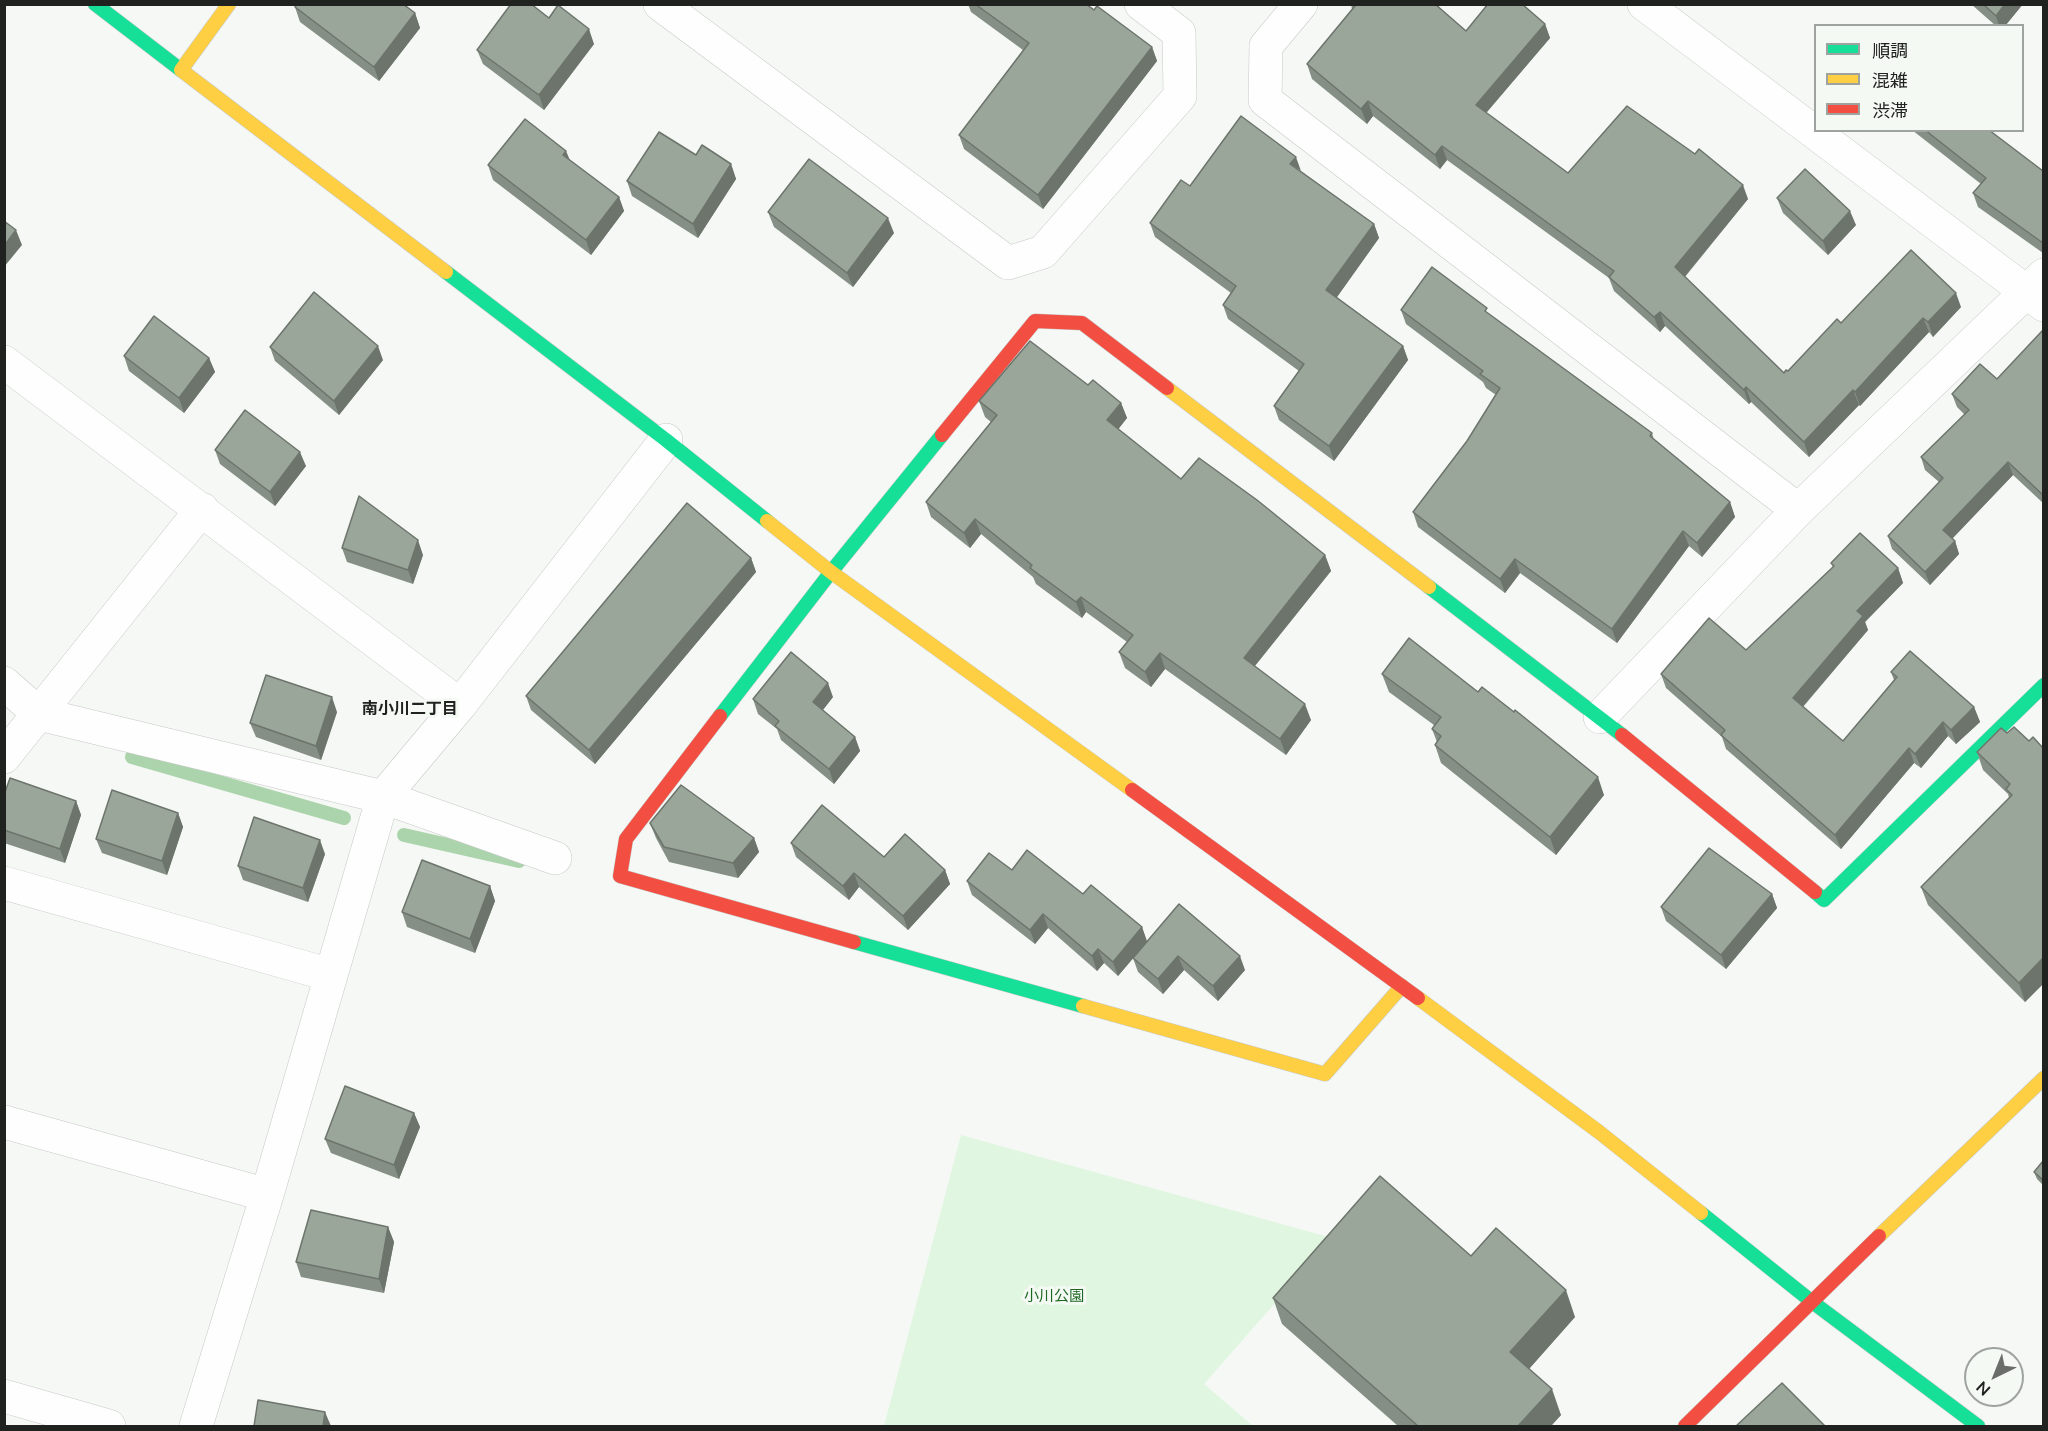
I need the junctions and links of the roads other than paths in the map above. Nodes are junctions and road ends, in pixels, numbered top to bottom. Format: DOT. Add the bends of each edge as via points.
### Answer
graph roads {
  1 [pos="95,4"];
  2 [pos="229,4"];
  3 [pos="660,4"];
  4 [pos="1141,4"];
  5 [pos="1301,4"];
  6 [pos="1644,4"];
  7 [pos="181,70"];
  8 [pos="1814,127"];
  9 [pos="1820,132"];
  10 [pos="2038,290"];
  11 [pos="4,362"];
  12 [pos="666,440"];
  13 [pos="202,509"];
  14 [pos="1798,510"];
  15 [pos="831,572"];
  16 [pos="4,682"];
  17 [pos="2043,685"];
  18 [pos="460,705"];
  19 [pos="39,714"];
  20 [pos="1600,717"];
  21 [pos="4,757"];
  22 [pos="383,797"];
  23 [pos="555,858"];
  24 [pos="4,883"];
  25 [pos="331,975"];
  26 [pos="1402,986"];
  27 [pos="2043,1078"];
  28 [pos="4,1122"];
  29 [pos="267,1195"];
  30 [pos="1811,1300"];
  31 [pos="4,1396"];
  32 [pos="110,1426"];
  33 [pos="196,1426"];
  34 [pos="1685,1426"];
  35 [pos="1978,1426"];
  1 -- 7 [label="street"];
  2 -- 7 [label="street"];
  3 -- 4 [label="street" via="1008,263 1042,252 1180,96 1179,33"];
  5 -- 14 [label="street" via="1266,46 1265,100"];
  6 -- 8 [label="street"];
  7 -- 12 [label="street"];
  9 -- 10 [label="street"];
  10 -- 14 [label="street"];
  11 -- 13 [label="street"];
  12 -- 15 [label="street"];
  12 -- 18 [label="street"];
  13 -- 18 [label="street"];
  13 -- 19 [label="street"];
  14 -- 20 [label="street"];
  15 -- 20 [label="street" via="1035,321 1082,323"];
  15 -- 26 [label="street"];
  15 -- 26 [label="street" via="626,839 620,876 1325,1074"];
  16 -- 19 [label="street"];
  17 -- 20 [label="street" via="1824,900"];
  18 -- 22 [label="street"];
  19 -- 21 [label="street"];
  19 -- 22 [label="street"];
  22 -- 23 [label="street"];
  22 -- 25 [label="street"];
  24 -- 25 [label="street"];
  25 -- 29 [label="street"];
  26 -- 30 [label="street" via="1599,1132"];
  27 -- 30 [label="street"];
  28 -- 29 [label="street"];
  29 -- 33 [label="street"];
  30 -- 34 [label="street"];
  30 -- 35 [label="street"];
  31 -- 32 [label="street"];
}
